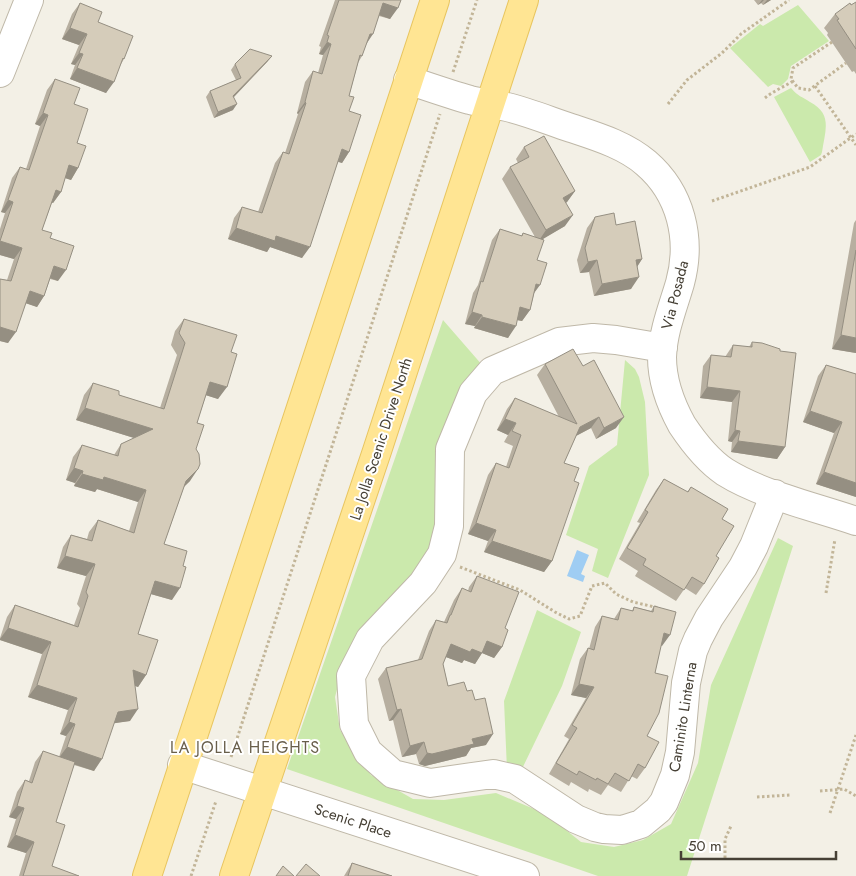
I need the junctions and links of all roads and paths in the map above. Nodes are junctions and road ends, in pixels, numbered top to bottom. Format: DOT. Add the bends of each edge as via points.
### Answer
graph roads {
  1 [pos="28,0"];
  2 [pos="435,0"];
  3 [pos="477,0"];
  4 [pos="524,0"];
  5 [pos="789,0"];
  6 [pos="832,42"];
  7 [pos="846,63"];
  8 [pos="0,74"];
  9 [pos="452,75"];
  10 [pos="408,80"];
  11 [pos="793,81"];
  12 [pos="815,86"];
  13 [pos="765,98"];
  14 [pos="491,104"];
  15 [pos="668,104"];
  16 [pos="440,113"];
  17 [pos="856,134"];
  18 [pos="851,138"];
  19 [pos="856,145"];
  20 [pos="712,201"];
  21 [pos="663,348"];
  22 [pos="775,494"];
  23 [pos="846,528"];
  24 [pos="442,554"];
  25 [pos="826,593"];
  26 [pos="663,610"];
  27 [pos="856,735"];
  28 [pos="230,759"];
  29 [pos="182,765"];
  30 [pos="838,789"];
  31 [pos="262,791"];
  32 [pos="820,791"];
  33 [pos="790,795"];
  34 [pos="856,796"];
  35 [pos="757,797"];
  36 [pos="214,809"];
  37 [pos="830,813"];
  38 [pos="731,826"];
  39 [pos="725,858"];
  40 [pos="147,876"];
  41 [pos="191,876"];
  42 [pos="234,876"];
  43 [pos="525,876"];
  1 -- 8 [label="street"];
  2 -- 10 [label="main road"];
  3 -- 9 [label="path"];
  4 -- 14 [label="main road, La Jolla Scenic Drive North"];
  5 -- 15 [label="path" via="746,30 687,80"];
  6 -- 11 [label="path" via="793,68"];
  7 -- 12 [label="path"];
  10 -- 14 [label="street, Via Posada"];
  10 -- 29 [label="main road"];
  11 -- 12 [label="path" via="798,88 809,90"];
  11 -- 13 [label="path"];
  12 -- 18 [label="path"];
  14 -- 21 [label="street, Via Posada" via="580,131 623,148 647,164 665,183 679,209 685,252"];
  14 -- 31 [label="main road, La Jolla Scenic Drive North"];
  16 -- 28 [label="path"];
  17 -- 18 [label="path"];
  18 -- 19 [label="path"];
  18 -- 20 [label="path" via="810,167"];
  21 -- 22 [label="street, Via Posada" via="663,369 671,401 698,447 724,471"];
  21 -- 24 [label="street" via="616,340 574,339 546,347 492,371 473,393 450,449 448,526"];
  22 -- 23 [label="street, Via Posada"];
  22 -- 24 [label="street, Caminito Linterna" via="743,567 698,639 686,683 680,752 664,802 641,824 622,830 604,830 576,819 515,779 493,774 430,783 393,774 368,752 354,724 351,676 370,639 423,582"];
  23 -- 25 [label="path"];
  24 -- 26 [label="path" via="458,566 520,590 569,618 580,616 592,586 606,583 616,594"];
  27 -- 30 [label="path"];
  29 -- 31 [label="street, Scenic Place"];
  29 -- 40 [label="main road"];
  30 -- 32 [label="path"];
  30 -- 34 [label="path"];
  30 -- 37 [label="path"];
  31 -- 42 [label="main road, La Jolla Scenic Drive North"];
  31 -- 43 [label="street, Scenic Place"];
  33 -- 35 [label="path"];
  36 -- 41 [label="path"];
  38 -- 39 [label="path" via="725,839"];
}
